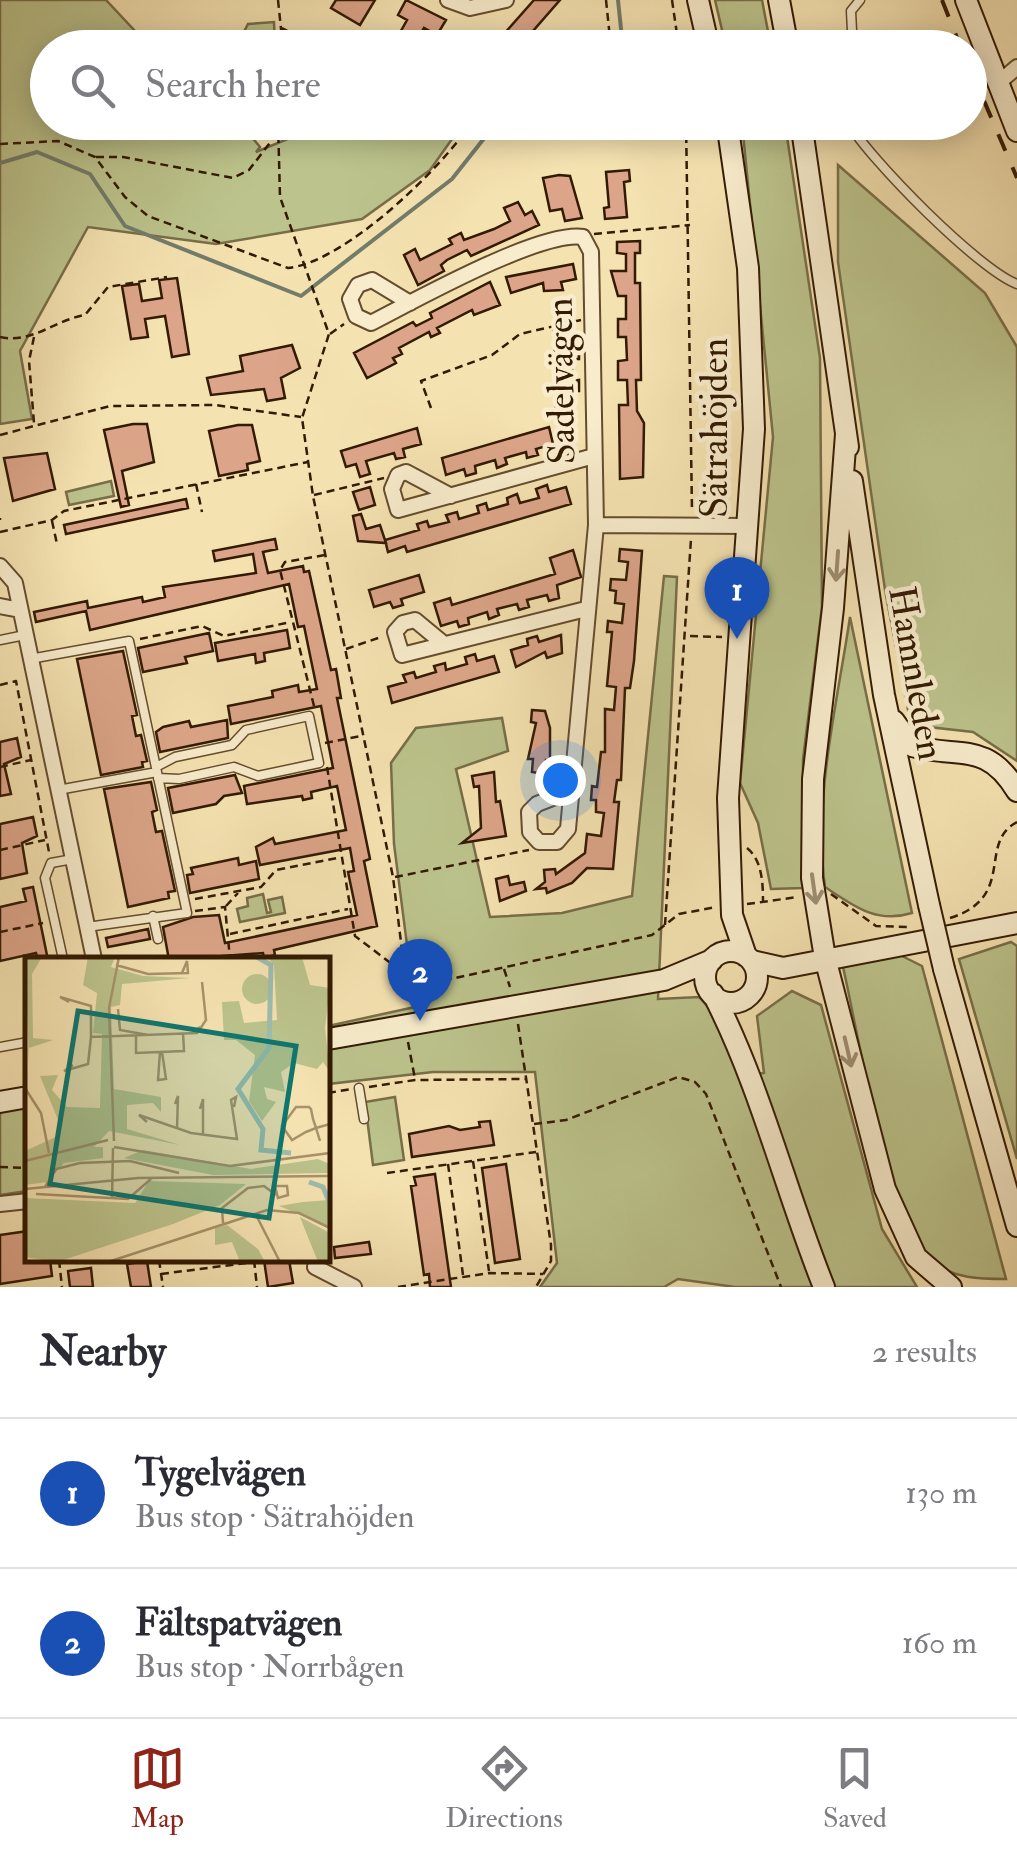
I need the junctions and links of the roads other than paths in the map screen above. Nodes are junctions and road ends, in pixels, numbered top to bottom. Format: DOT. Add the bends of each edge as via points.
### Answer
graph roads {
  1 [pos="448,0"];
  2 [pos="506,0"];
  3 [pos="698,0"];
  4 [pos="779,0"];
  5 [pos="860,0"];
  6 [pos="966,0"];
  7 [pos="705,30"];
  8 [pos="785,30"];
  9 [pos="852,30"];
  10 [pos="977,30"];
  11 [pos="987,57"];
  12 [pos="1017,67"];
  13 [pos="997,84"];
  14 [pos="1017,131"];
  15 [pos="729,140"];
  16 [pos="804,140"];
  17 [pos="860,140"];
  18 [pos="1017,284"];
  19 [pos="410,303"];
  20 [pos="846,434"];
  21 [pos="594,456"];
  22 [pos="451,496"];
  23 [pos="596,525"];
  24 [pos="749,526"];
  25 [pos="0,566"];
  26 [pos="0,606"];
  27 [pos="586,608"];
  28 [pos="20,610"];
  29 [pos="25,635"];
  30 [pos="0,640"];
  31 [pos="444,644"];
  32 [pos="30,659"];
  33 [pos="884,695"];
  34 [pos="157,772"];
  35 [pos="58,790"];
  36 [pos="572,790"];
  37 [pos="1017,791"];
  38 [pos="72,858"];
  39 [pos="731,909"];
  40 [pos="153,916"];
  41 [pos="1017,923"];
  42 [pos="87,927"];
  43 [pos="158,938"];
  44 [pos="61,957"];
  45 [pos="93,957"];
  46 [pos="715,957"];
  47 [pos="749,958"];
  48 [pos="825,958"];
  49 [pos="802,964"];
  50 [pos="664,980"];
  51 [pos="710,991"];
  52 [pos="750,994"];
  53 [pos="330,1039"];
  54 [pos="25,1043"];
  55 [pos="0,1047"];
  56 [pos="740,1049"];
  57 [pos="359,1088"];
  58 [pos="25,1098"];
  59 [pos="0,1102"];
  60 [pos="364,1119"];
  61 [pos="25,1200"];
  62 [pos="0,1204"];
  63 [pos="1017,1226"];
  64 [pos="315,1263"];
  65 [pos="318,1287"];
  66 [pos="354,1287"];
  67 [pos="824,1287"];
  68 [pos="951,1287"];
  1 -- 2 [label="street" via="470,8"];
  3 -- 7 [label="street"];
  4 -- 8 [label="street"];
  5 -- 9 [label="lane" via="851,11"];
  6 -- 10 [label="street"];
  11 -- 13 [label="street"];
  12 -- 13 [label="street"];
  13 -- 14 [label="street"];
  15 -- 24 [label="street, Sätrahöjden" via="748,268 754,429"];
  16 -- 20 [label="street, Hamnleden"];
  17 -- 18 [label="lane" via="979,259"];
  19 -- 19 [label="street" via="372,280 352,292 351,308 371,323"];
  19 -- 21 [label="street, Sadelvägen" via="530,248 583,237 591,252"];
  20 -- 33 [label="street, Hamnleden"];
  20 -- 48 [label="street, one-way" via="810,821"];
  21 -- 22 [label="street"];
  21 -- 23 [label="street, Sadelvägen"];
  22 -- 22 [label="street" via="406,472 392,489 398,510"];
  23 -- 24 [label="street"];
  23 -- 27 [label="street, Sadelvägen"];
  24 -- 39 [label="street, Sätrahöjden" via="728,798"];
  25 -- 28 [label="street" via="15,583"];
  26 -- 28 [label="street"];
  27 -- 31 [label="street"];
  27 -- 36 [label="street, Sadelvägen"];
  28 -- 29 [label="street"];
  29 -- 30 [label="lane"];
  29 -- 32 [label="street"];
  31 -- 31 [label="street" via="415,620 396,632 402,655"];
  32 -- 34 [label="lane" via="128,641"];
  32 -- 35 [label="street"];
  33 -- 37 [label="street" via="898,731 912,746 978,754 998,766"];
  33 -- 63 [label="street, Hamnleden, bridge" via="944,969"];
  34 -- 34 [label="lane" via="178,779 234,767 258,776 319,763 310,716 246,730 232,745 174,758"];
  34 -- 35 [label="lane"];
  34 -- 40 [label="lane" via="187,913"];
  35 -- 38 [label="street"];
  36 -- 36 [label="street, Sadelvägen" via="529,812 530,832 539,842 564,837"];
  38 -- 42 [label="street"];
  38 -- 44 [label="lane" via="51,863 45,878"];
  39 -- 46 [label="street, Sätrahöjden" via="727,941"];
  39 -- 47 [label="street, Sätrahöjden"];
  40 -- 42 [label="lane"];
  40 -- 43 [label="lane"];
  41 -- 48 [label="street"];
  42 -- 45 [label="street"];
  46 -- 47 [label="street" via="732,951"];
  46 -- 50 [label="street"];
  46 -- 51 [label="street" via="706,974"];
  47 -- 49 [label="street" via="772,967"];
  47 -- 52 [label="street" via="757,976"];
  48 -- 49 [label="street"];
  48 -- 68 [label="street, one-way" via="894,1214 916,1257"];
  49 -- 52 [label="street"];
  50 -- 51 [label="street" via="690,981"];
  50 -- 53 [label="street"];
  51 -- 52 [label="street" via="726,1002"];
  51 -- 56 [label="street"];
  52 -- 56 [label="street" via="738,1022"];
  54 -- 55 [label="lane"];
  56 -- 67 [label="street"];
  57 -- 60 [label="lane"];
  58 -- 59 [label="street"];
  61 -- 62 [label="street"];
  64 -- 65 [label="street"];
  64 -- 66 [label="street"];
}
